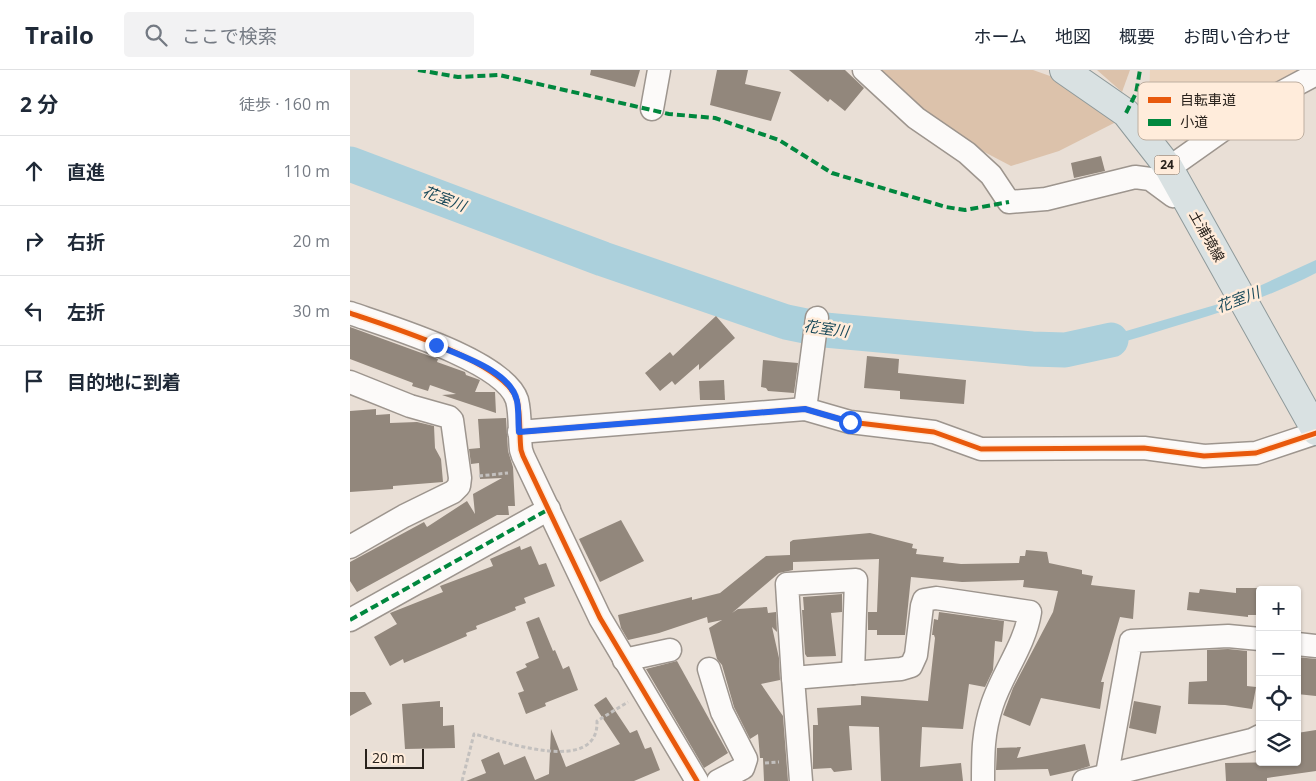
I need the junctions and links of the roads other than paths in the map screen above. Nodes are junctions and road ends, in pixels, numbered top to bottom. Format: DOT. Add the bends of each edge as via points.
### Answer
graph roads {
  1 [pos="659,70"];
  2 [pos="864,70"];
  3 [pos="1064,70"];
  4 [pos="1316,74"];
  5 [pos="1301,82"];
  6 [pos="652,110"];
  7 [pos="1138,129"];
  8 [pos="1146,140"];
  9 [pos="1218,140"];
  10 [pos="1175,179"];
  11 [pos="350,313"];
  12 [pos="815,328"];
  13 [pos="350,382"];
  14 [pos="805,409"];
  15 [pos="519,432"];
  16 [pos="1316,432"];
  17 [pos="549,509"];
  18 [pos="350,547"];
  19 [pos="350,620"];
  20 [pos="1256,639"];
  21 [pos="1301,644"];
  22 [pos="1316,646"];
  23 [pos="670,650"];
  24 [pos="624,660"];
  25 [pos="709,669"];
  26 [pos="853,673"];
  27 [pos="793,678"];
  28 [pos="1256,738"];
  29 [pos="800,771"];
  30 [pos="1106,774"];
  31 [pos="696,781"];
  32 [pos="718,781"];
  33 [pos="983,781"];
  34 [pos="1084,781"];
  1 -- 6 [label="street"];
  2 -- 10 [label="street" via="916,118 991,174 1008,202 1046,199 1135,178 1150,179 1173,196"];
  3 -- 7 [label="main road, 土浦境線 / 24" via="1126,113"];
  4 -- 5 [label="street"];
  8 -- 10 [label="main road, 土浦境線 / 24"];
  9 -- 10 [label="street"];
  10 -- 16 [label="main road, 土浦境線 / 24"];
  11 -- 15 [label="street" via="490,369 517,399"];
  12 -- 14 [label="street"];
  13 -- 18 [label="street" via="410,406 450,417 460,478 459,486 453,492"];
  14 -- 15 [label="street"];
  14 -- 16 [label="street" via="850,422 934,432 981,449 1144,448 1204,456 1256,452"];
  15 -- 17 [label="street" via="523,456"];
  17 -- 19 [label="street"];
  17 -- 24 [label="street" via="600,618"];
  20 -- 30 [label="street" via="1228,636 1131,641"];
  21 -- 22 [label="street"];
  23 -- 24 [label="street"];
  24 -- 31 [label="street"];
  25 -- 32 [label="street" via="722,712 746,759 746,764"];
  26 -- 27 [label="street"];
  26 -- 27 [label="street" via="856,580 787,584"];
  26 -- 33 [label="street" via="911,666 916,655 924,600 936,598 1030,612 992,704 982,738"];
  27 -- 29 [label="street"];
  28 -- 30 [label="street"];
  30 -- 34 [label="street"];
}
